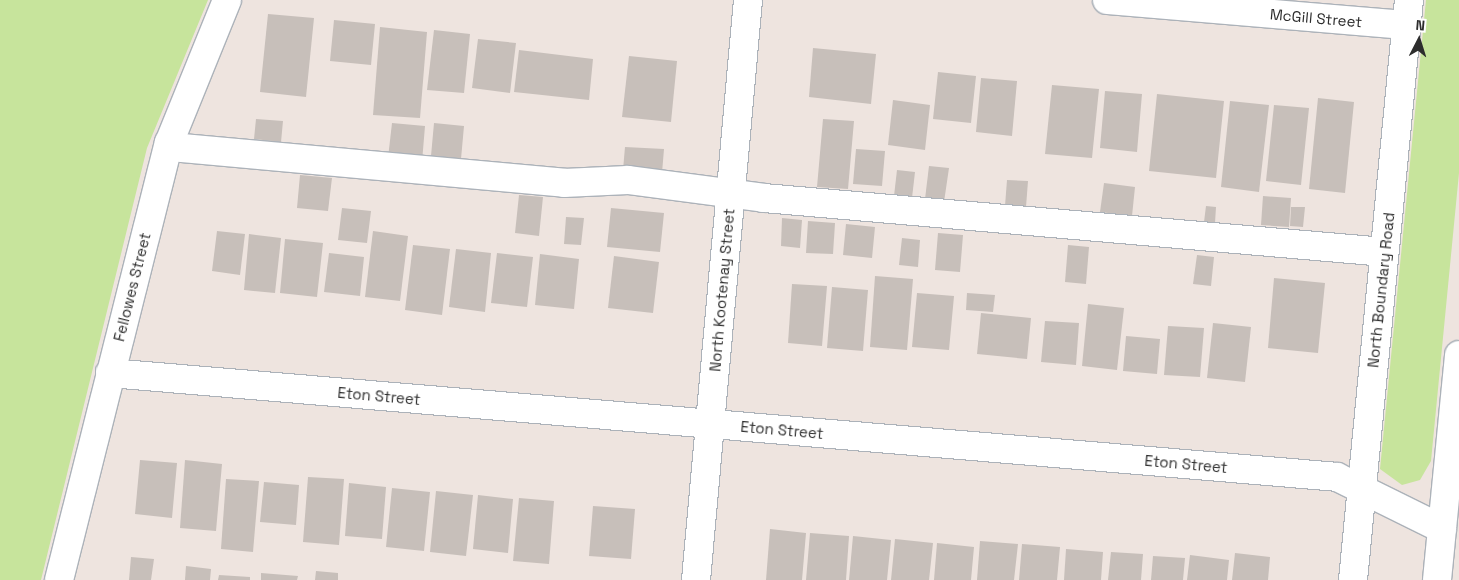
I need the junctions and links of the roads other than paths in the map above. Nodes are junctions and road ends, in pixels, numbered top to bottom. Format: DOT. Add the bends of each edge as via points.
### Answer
graph roads {
  1 [pos="227,0"];
  2 [pos="748,0"];
  3 [pos="1107,0"];
  4 [pos="1408,13"];
  5 [pos="169,143"];
  6 [pos="730,192"];
  7 [pos="1385,252"];
  8 [pos="1459,355"];
  9 [pos="110,373"];
  10 [pos="1457,391"];
  11 [pos="710,423"];
  12 [pos="1362,490"];
  13 [pos="1442,529"];
  14 [pos="59,580"];
  15 [pos="696,580"];
  16 [pos="1353,580"];
  17 [pos="1437,580"];
  1 -- 5 [label="street, Fellowes Street"];
  2 -- 6 [label="street, North Kootenay Street"];
  3 -- 4 [label="street, McGill Street"];
  4 -- 7 [label="street, North Boundary Road"];
  5 -- 6 [label="street" via="182,148 564,183 628,180"];
  5 -- 9 [label="street, Fellowes Street"];
  6 -- 7 [label="street"];
  6 -- 11 [label="street, North Kootenay Street"];
  7 -- 12 [label="street, North Boundary Road"];
  8 -- 10 [label="street"];
  9 -- 11 [label="street, Eton Street"];
  9 -- 14 [label="street, Fellowes Street"];
  10 -- 13 [label="street"];
  11 -- 12 [label="street, Eton Street" via="1337,477"];
  11 -- 15 [label="street, North Kootenay Street"];
  12 -- 13 [label="street, Eton Street"];
  12 -- 16 [label="street, North Boundary Road"];
  13 -- 17 [label="street"];
}
